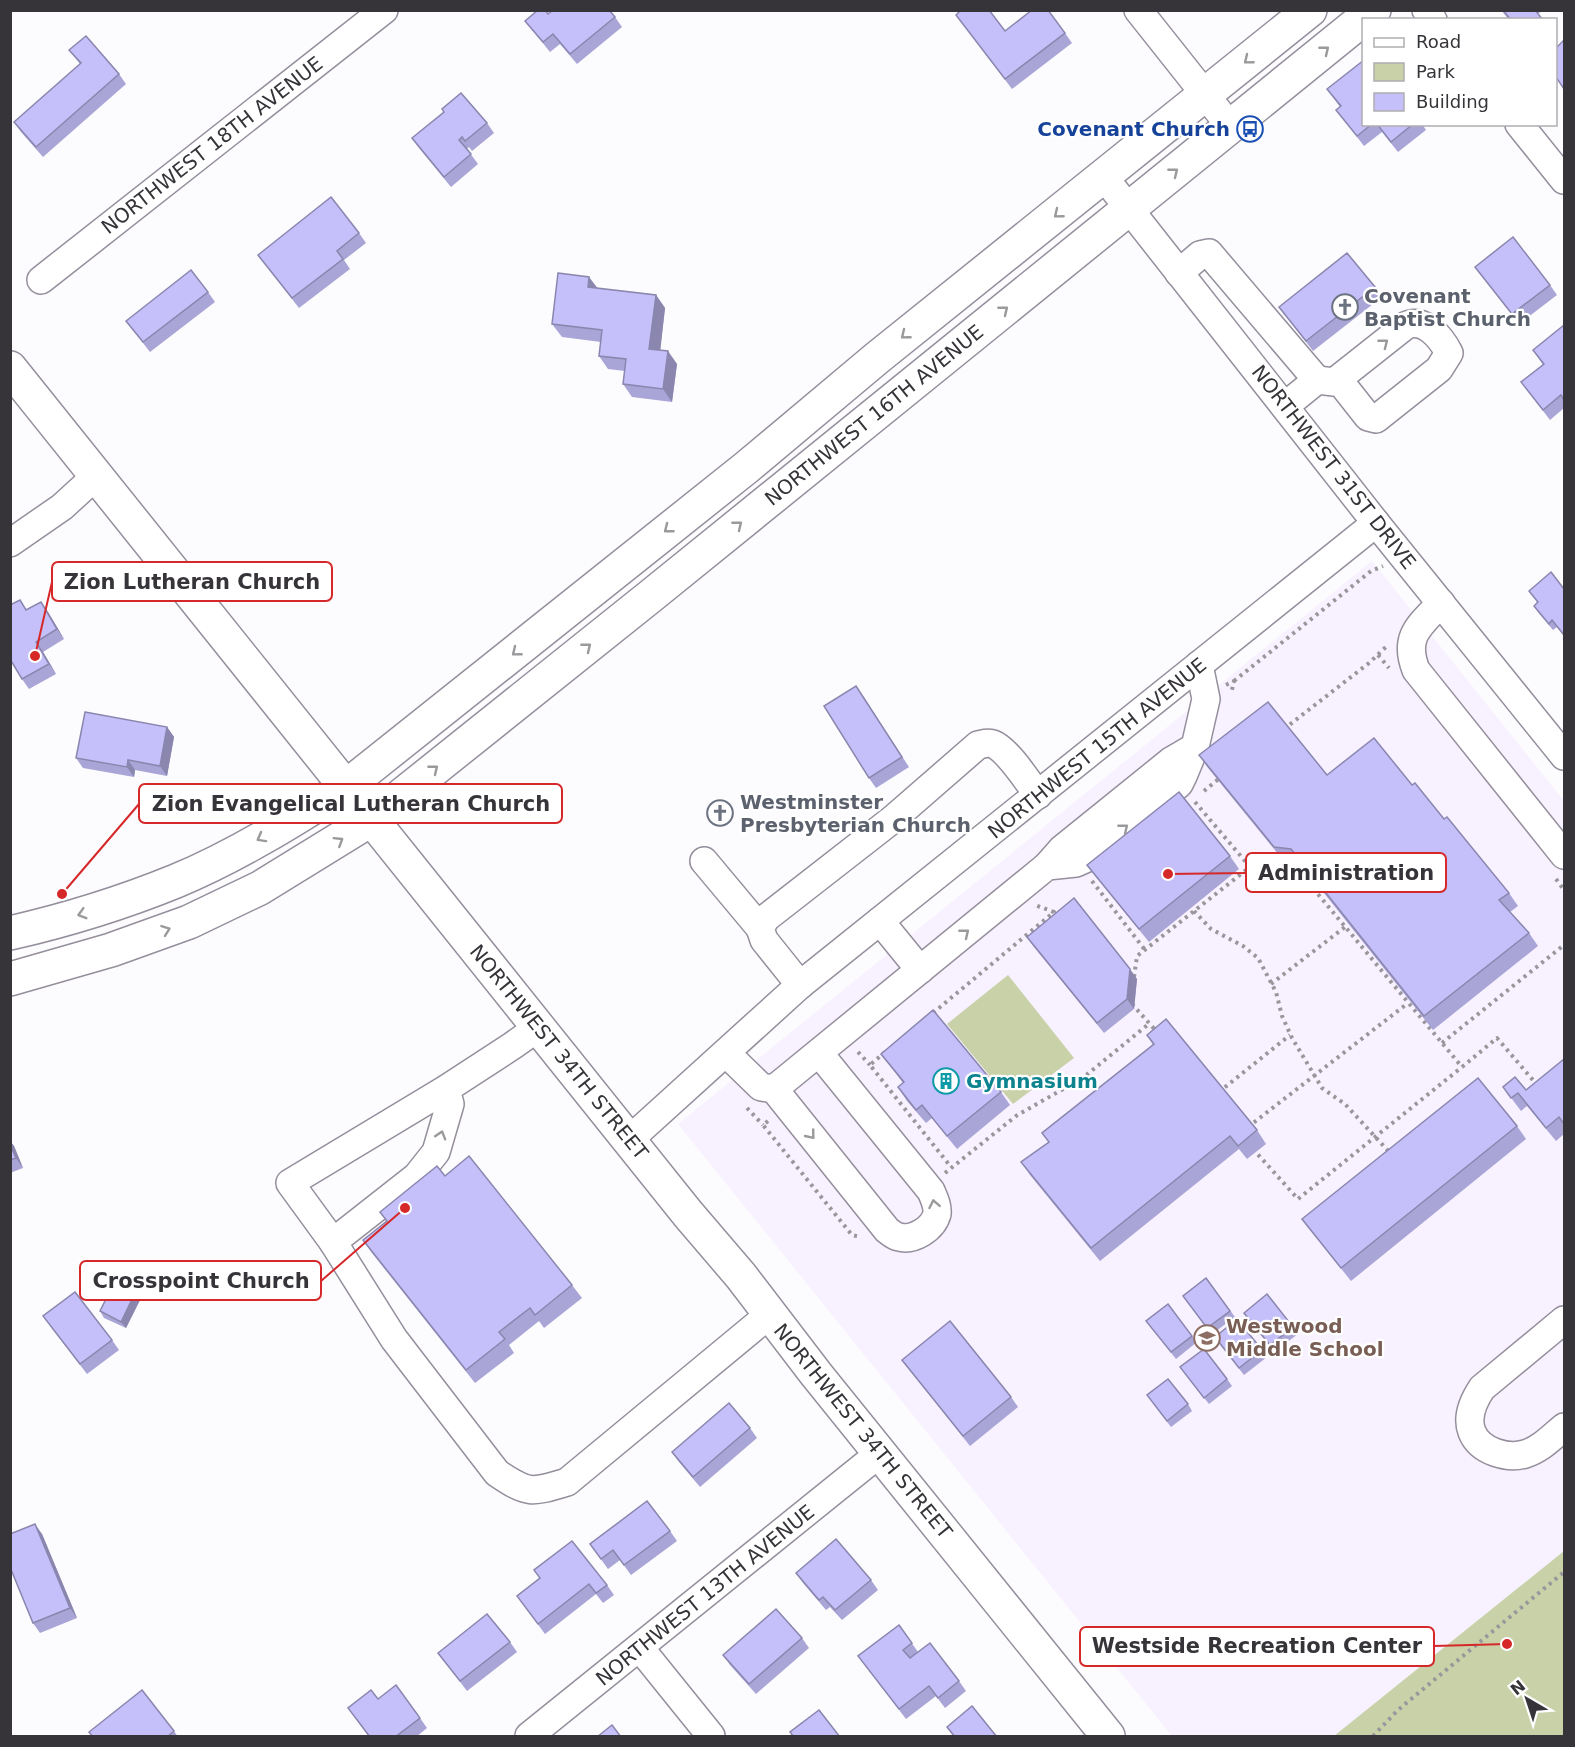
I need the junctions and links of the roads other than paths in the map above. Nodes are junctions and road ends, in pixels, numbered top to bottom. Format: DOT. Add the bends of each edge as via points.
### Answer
graph roads {
  1 [pos="384,10"];
  2 [pos="1138,10"];
  3 [pos="1310,10"];
  4 [pos="1362,20"];
  5 [pos="1205,95"];
  6 [pos="1230,126"];
  7 [pos="1521,126"];
  8 [pos="1104,177"];
  9 [pos="1564,180"];
  10 [pos="1128,209"];
  11 [pos="1179,273"];
  12 [pos="41,280"];
  13 [pos="10,368"];
  14 [pos="1285,406"];
  15 [pos="747,467"];
  16 [pos="97,475"];
  17 [pos="773,496"];
  18 [pos="1376,523"];
  19 [pos="10,543"];
  20 [pos="1441,603"];
  21 [pos="1199,665"];
  22 [pos="1564,756"];
  23 [pos="347,786"];
  24 [pos="1038,795"];
  25 [pos="372,819"];
  26 [pos="1564,855"];
  27 [pos="704,861"];
  28 [pos="880,921"];
  29 [pos="760,928"];
  30 [pos="10,933"];
  31 [pos="920,970"];
  32 [pos="10,979"];
  33 [pos="800,985"];
  34 [pos="539,1027"];
  35 [pos="726,1053"];
  36 [pos="819,1053"];
  37 [pos="446,1089"];
  38 [pos="774,1089"];
  39 [pos="629,1140"];
  40 [pos="333,1242"];
  41 [pos="770,1314"];
  42 [pos="1564,1320"];
  43 [pos="1564,1427"];
  44 [pos="880,1453"];
  45 [pos="640,1648"];
  46 [pos="529,1737"];
  47 [pos="711,1737"];
  48 [pos="1108,1737"];
  1 -- 12 [label="street, NORTHWEST 18TH AVENUE"];
  2 -- 5 [label="street"];
  3 -- 5 [label="main road, NORTHWEST 16TH AVENUE, one-way"];
  6 -- 4 [label="main road, NORTHWEST 16TH AVENUE, one-way"];
  5 -- 6 [label="street"];
  5 -- 8 [label="main road, NORTHWEST 16TH AVENUE"];
  10 -- 6 [label="main road, NORTHWEST 16TH AVENUE, one-way"];
  7 -- 9 [label="street"];
  8 -- 10 [label="street, NORTHWEST 31ST DRIVE"];
  8 -- 15 [label="main road, NORTHWEST 16TH AVENUE, one-way"];
  10 -- 11 [label="street, NORTHWEST 31ST DRIVE"];
  17 -- 10 [label="main road, NORTHWEST 16TH AVENUE, one-way"];
  11 -- 14 [label="street, NORTHWEST 31ST DRIVE"];
  11 -- 14 [label="street" via="1200,255 1209,253 1327,380"];
  13 -- 16 [label="main road, NORTHWEST 34TH STREET"];
  14 -- 18 [label="street, NORTHWEST 31ST DRIVE"];
  15 -- 17 [label="main road"];
  15 -- 23 [label="main road, NORTHWEST 16TH AVENUE, one-way"];
  16 -- 19 [label="street" via="62,507"];
  16 -- 23 [label="main road, NORTHWEST 34TH STREET"];
  25 -- 17 [label="main road, NORTHWEST 16TH AVENUE, one-way"];
  18 -- 20 [label="street, NORTHWEST 31ST DRIVE"];
  18 -- 21 [label="street, NORTHWEST 15TH AVENUE"];
  20 -- 22 [label="street, NORTHWEST 31ST DRIVE"];
  20 -- 26 [label="street" via="1413,636 1410,654 1416,670"];
  21 -- 24 [label="street, NORTHWEST 15TH AVENUE"];
  31 -- 21 [label="street, one-way" via="1047,866 1085,860 1179,784 1217,698"];
  23 -- 25 [label="main road, NORTHWEST 34TH STREET"];
  23 -- 30 [label="main road, NORTHWEST 16TH AVENUE, one-way" via="252,844 177,881 108,906"];
  24 -- 28 [label="street, NORTHWEST 15TH AVENUE"];
  24 -- 29 [label="street" via="1005,753 993,744 978,746 893,819 766,918"];
  32 -- 25 [label="main road, NORTHWEST 16TH AVENUE, one-way" via="111,950 189,921 260,888"];
  25 -- 34 [label="main road, NORTHWEST 34TH STREET"];
  27 -- 29 [label="street"];
  28 -- 31 [label="street"];
  28 -- 33 [label="street, NORTHWEST 15TH AVENUE"];
  29 -- 33 [label="street" via="764,940"];
  31 -- 36 [label="street"];
  33 -- 35 [label="street, NORTHWEST 15TH AVENUE"];
  34 -- 37 [label="street"];
  34 -- 39 [label="main road, NORTHWEST 34TH STREET"];
  35 -- 38 [label="street" via="761,1087"];
  35 -- 39 [label="street, NORTHWEST 15TH AVENUE"];
  36 -- 38 [label="street"];
  38 -- 36 [label="street, one-way" via="887,1230 906,1238 926,1230 937,1212 931,1191"];
  40 -- 37 [label="street, one-way" via="417,1176 436,1152 450,1104"];
  37 -- 40 [label="street" via="290,1183"];
  39 -- 41 [label="main road, NORTHWEST 34TH STREET"];
  40 -- 41 [label="street" via="394,1339 496,1473 519,1488 538,1491 567,1482"];
  41 -- 44 [label="main road, NORTHWEST 34TH STREET"];
  42 -- 43 [label="street" via="1482,1388 1471,1418 1472,1433 1480,1443 1509,1456 1537,1449"];
  44 -- 45 [label="street, NORTHWEST 13TH AVENUE"];
  44 -- 48 [label="main road, NORTHWEST 34TH STREET"];
  45 -- 46 [label="street, NORTHWEST 13TH AVENUE"];
  45 -- 47 [label="street"];
}
